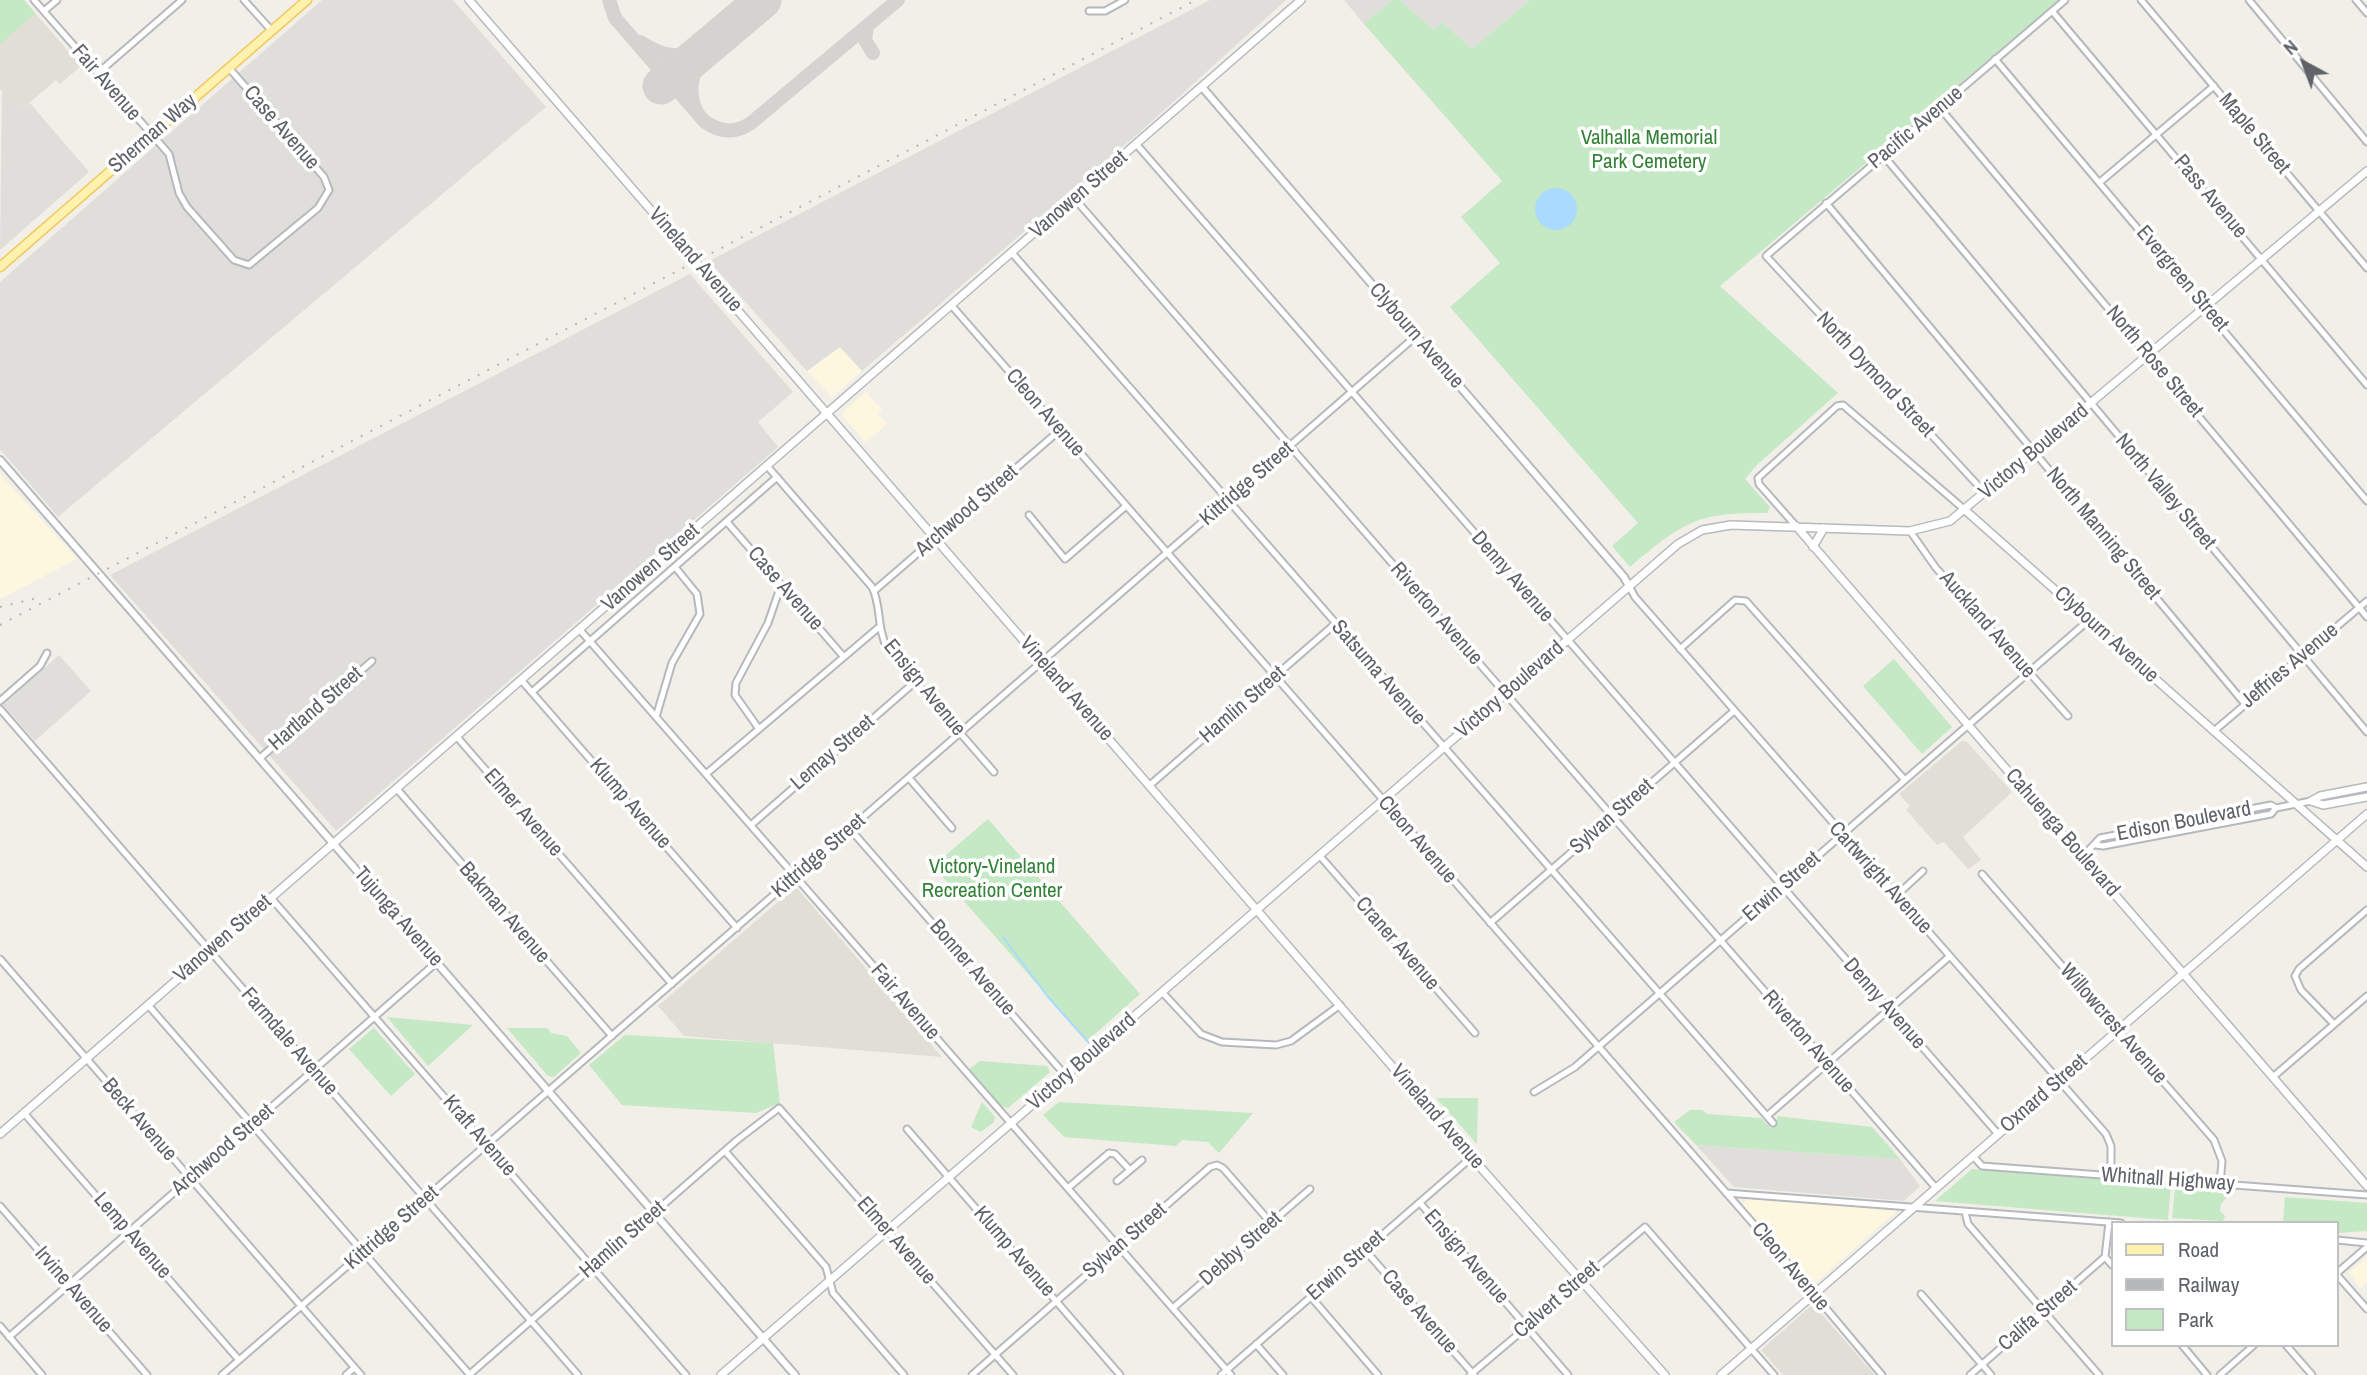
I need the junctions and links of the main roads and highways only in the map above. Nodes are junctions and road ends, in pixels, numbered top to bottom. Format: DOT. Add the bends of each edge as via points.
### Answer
graph roads {
  1 [pos="307,0"];
  2 [pos="469,0"];
  3 [pos="1301,0"];
  4 [pos="2367,172"];
  5 [pos="0,267"];
  6 [pos="828,414"];
  7 [pos="1965,510"];
  8 [pos="1796,526"];
  9 [pos="1824,528"];
  10 [pos="1814,547"];
  11 [pos="2367,787"];
  12 [pos="2367,797"];
  13 [pos="2367,814"];
  14 [pos="2336,840"];
  15 [pos="2367,867"];
  16 [pos="1257,908"];
  17 [pos="2182,973"];
  18 [pos="0,1134"];
  19 [pos="2367,1186"];
  20 [pos="721,1375"];
  21 [pos="1665,1375"];
  22 [pos="1720,1375"];
  1 -- 5 [label="main road, Sherman Way"];
  2 -- 6 [label="main road, Vineland Avenue"];
  3 -- 6 [label="main road, Vanowen Street"];
  4 -- 7 [label="main road, Victory Boulevard"];
  6 -- 16 [label="main road, Vineland Avenue"];
  6 -- 18 [label="main road, Vanowen Street"];
  7 -- 9 [label="main road, Victory Boulevard" via="1936,526 1910,531"];
  7 -- 14 [label="main road, Clybourn Avenue"];
  8 -- 9 [label="main road, Victory Boulevard"];
  8 -- 10 [label="main road, Cahuenga Boulevard"];
  8 -- 16 [label="main road, Victory Boulevard" via="1731,525 1702,530 1678,544"];
  9 -- 10 [label="main road"];
  10 -- 17 [label="main road, Cahuenga Boulevard"];
  11 -- 12 [label="main road, Edison Boulevard" via="2311,801 2323,805"];
  13 -- 14 [label="main road, Oxnard Street"];
  14 -- 15 [label="main road, Clybourn Avenue"];
  14 -- 17 [label="main road, Oxnard Street"];
  16 -- 20 [label="main road, Victory Boulevard"];
  16 -- 21 [label="main road, Vineland Avenue"];
  17 -- 19 [label="main road, Cahuenga Boulevard"];
  17 -- 22 [label="main road, Oxnard Street"];
}
